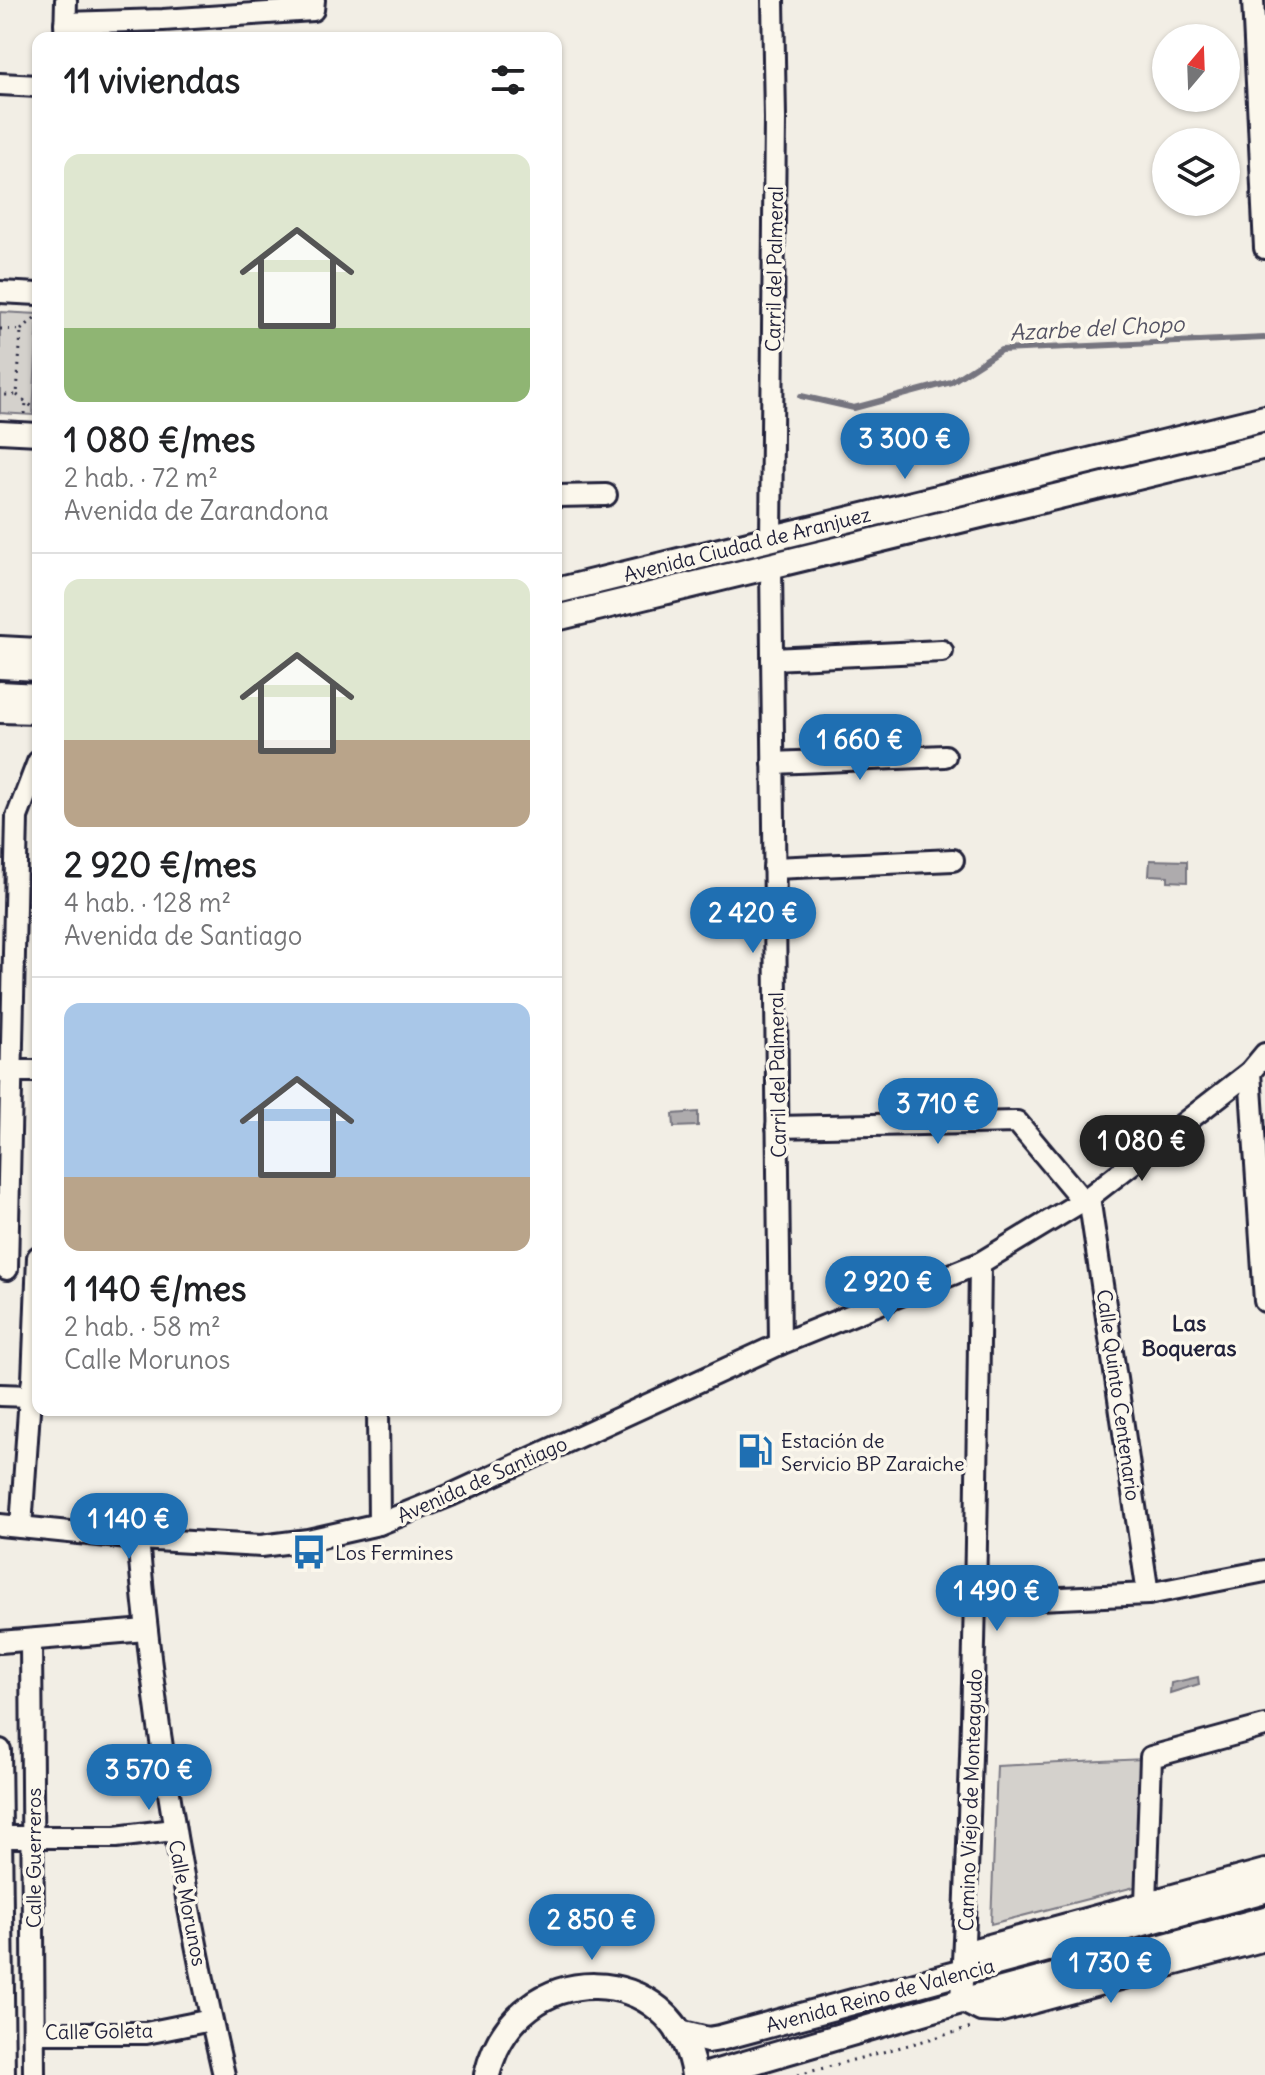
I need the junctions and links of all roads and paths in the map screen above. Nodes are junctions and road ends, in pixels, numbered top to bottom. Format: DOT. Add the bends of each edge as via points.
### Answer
graph roads {
  1 [pos="66,0"];
  2 [pos="314,0"];
  3 [pos="773,0"];
  4 [pos="1253,0"];
  5 [pos="65,30"];
  6 [pos="0,84"];
  7 [pos="32,86"];
  8 [pos="1265,248"];
  9 [pos="0,292"];
  10 [pos="32,294"];
  11 [pos="32,320"];
  12 [pos="0,329"];
  13 [pos="21,330"];
  14 [pos="0,395"];
  15 [pos="17,395"];
  16 [pos="32,406"];
  17 [pos="1265,418"];
  18 [pos="0,432"];
  19 [pos="32,434"];
  20 [pos="1265,446"];
  21 [pos="606,495"];
  22 [pos="562,496"];
  23 [pos="771,539"];
  24 [pos="771,565"];
  25 [pos="562,590"];
  26 [pos="562,617"];
  27 [pos="0,647"];
  28 [pos="32,651"];
  29 [pos="942,651"];
  30 [pos="32,654"];
  31 [pos="772,659"];
  32 [pos="0,666"];
  33 [pos="0,694"];
  34 [pos="32,696"];
  35 [pos="0,712"];
  36 [pos="32,713"];
  37 [pos="945,756"];
  38 [pos="773,763"];
  39 [pos="32,778"];
  40 [pos="953,860"];
  41 [pos="774,868"];
  42 [pos="1265,1054"];
  43 [pos="5,1071"];
  44 [pos="32,1071"];
  45 [pos="1250,1072"];
  46 [pos="777,1127"];
  47 [pos="1086,1199"];
  48 [pos="980,1263"];
  49 [pos="3,1269"];
  50 [pos="32,1269"];
  51 [pos="1265,1301"];
  52 [pos="780,1344"];
  53 [pos="32,1385"];
  54 [pos="0,1395"];
  55 [pos="30,1396"];
  56 [pos="378,1416"];
  57 [pos="379,1524"];
  58 [pos="0,1525"];
  59 [pos="21,1527"];
  60 [pos="138,1539"];
  61 [pos="1265,1571"];
  62 [pos="1148,1594"];
  63 [pos="976,1602"];
  64 [pos="146,1630"];
  65 [pos="31,1640"];
  66 [pos="0,1642"];
  67 [pos="1265,1726"];
  68 [pos="0,1750"];
  69 [pos="173,1830"];
  70 [pos="1,1837"];
  71 [pos="32,1837"];
  72 [pos="1265,1870"];
  73 [pos="1265,1890"];
  74 [pos="1146,1903"];
  75 [pos="1265,1919"];
  76 [pos="1265,1940"];
  77 [pos="963,1962"];
  78 [pos="961,2001"];
  79 [pos="211,2020"];
  80 [pos="981,2025"];
  81 [pos="2,2033"];
  82 [pos="34,2033"];
  83 [pos="679,2033"];
  84 [pos="4,2075"];
  85 [pos="34,2075"];
  86 [pos="224,2075"];
  87 [pos="487,2075"];
  88 [pos="694,2075"];
  89 [pos="707,2075"];
  90 [pos="798,2075"];
  1 -- 5 [label="street"];
  2 -- 5 [label="street" via="313,10"];
  3 -- 23 [label="street, Carril del Palmeral"];
  4 -- 8 [label="street"];
  6 -- 7 [label="street"];
  9 -- 10 [label="street"];
  11 -- 13 [label="path"];
  12 -- 13 [label="path"];
  13 -- 15 [label="path"];
  14 -- 15 [label="path"];
  15 -- 16 [label="path"];
  17 -- 23 [label="main road, Avenida Ciudad de Aranjuez"];
  18 -- 19 [label="street"];
  20 -- 24 [label="main road, Avenida Ciudad de Aranjuez"];
  21 -- 22 [label="street"];
  23 -- 25 [label="main road, Avenida Ciudad de Aranjuez"];
  24 -- 26 [label="main road, Avenida Ciudad de Aranjuez"];
  24 -- 31 [label="street, Carril del Palmeral"];
  27 -- 28 [label="street"];
  29 -- 31 [label="street"];
  30 -- 32 [label="main road"];
  31 -- 38 [label="street, Carril del Palmeral"];
  33 -- 34 [label="main road"];
  35 -- 36 [label="street"];
  37 -- 38 [label="street"];
  38 -- 41 [label="street, Carril del Palmeral"];
  39 -- 43 [label="street" via="17,817"];
  40 -- 41 [label="street"];
  41 -- 46 [label="street, Carril del Palmeral"];
  42 -- 45 [label="street, Avenida de Santiago"];
  43 -- 44 [label="street"];
  43 -- 49 [label="street"];
  45 -- 47 [label="street, Avenida de Santiago"];
  45 -- 51 [label="street"];
  46 -- 47 [label="street" via="1017,1122"];
  46 -- 52 [label="street, Carril del Palmeral"];
  47 -- 48 [label="street, Avenida de Santiago"];
  47 -- 62 [label="street, Calle Quinto Centenario"];
  48 -- 52 [label="street, Avenida de Santiago"];
  48 -- 63 [label="street, Camino Viejo de Monteagudo"];
  49 -- 50 [label="street"];
  52 -- 57 [label="street, Avenida de Santiago"];
  53 -- 55 [label="street"];
  54 -- 55 [label="street"];
  55 -- 59 [label="street"];
  56 -- 57 [label="street"];
  57 -- 60 [label="street, Avenida de Santiago" via="261,1546"];
  58 -- 59 [label="street, Avenida de Santiago"];
  59 -- 60 [label="street, Avenida de Santiago"];
  60 -- 64 [label="street, Calle Morunos"];
  61 -- 62 [label="street"];
  62 -- 63 [label="street"];
  63 -- 77 [label="street, Camino Viejo de Monteagudo"];
  64 -- 65 [label="street"];
  64 -- 69 [label="street, Calle Morunos"];
  65 -- 66 [label="street"];
  65 -- 71 [label="street, Calle Guerreros"];
  67 -- 74 [label="street" via="1151,1757"];
  68 -- 70 [label="street, Calle Guerreros"];
  69 -- 71 [label="street" via="116,1837"];
  69 -- 79 [label="street, Calle Morunos"];
  70 -- 71 [label="street"];
  70 -- 81 [label="street, Calle Guerreros"];
  71 -- 82 [label="street, Calle Guerreros"];
  72 -- 74 [label="street"];
  73 -- 77 [label="main road, Avenida Reino de Valencia"];
  74 -- 77 [label="street"];
  75 -- 78 [label="main road, Avenida Reino de Valencia"];
  76 -- 78 [label="street" via="998,2012"];
  77 -- 78 [label="street, Camino Viejo de Monteagudo"];
  77 -- 83 [label="main road, Avenida Reino de Valencia" via="720,2038"];
  78 -- 89 [label="main road, Avenida Reino de Valencia"];
  79 -- 82 [label="street, Calle Goleta" via="146,2033"];
  79 -- 86 [label="street, Calle Morunos"];
  80 -- 90 [label="path"];
  81 -- 84 [label="street, Calle Guerreros"];
  82 -- 85 [label="street, Calle Guerreros"];
  83 -- 87 [label="main road" via="659,2011 624,1991 604,1986 563,1989 512,2021 500,2037"];
  83 -- 88 [label="main road"];
}
